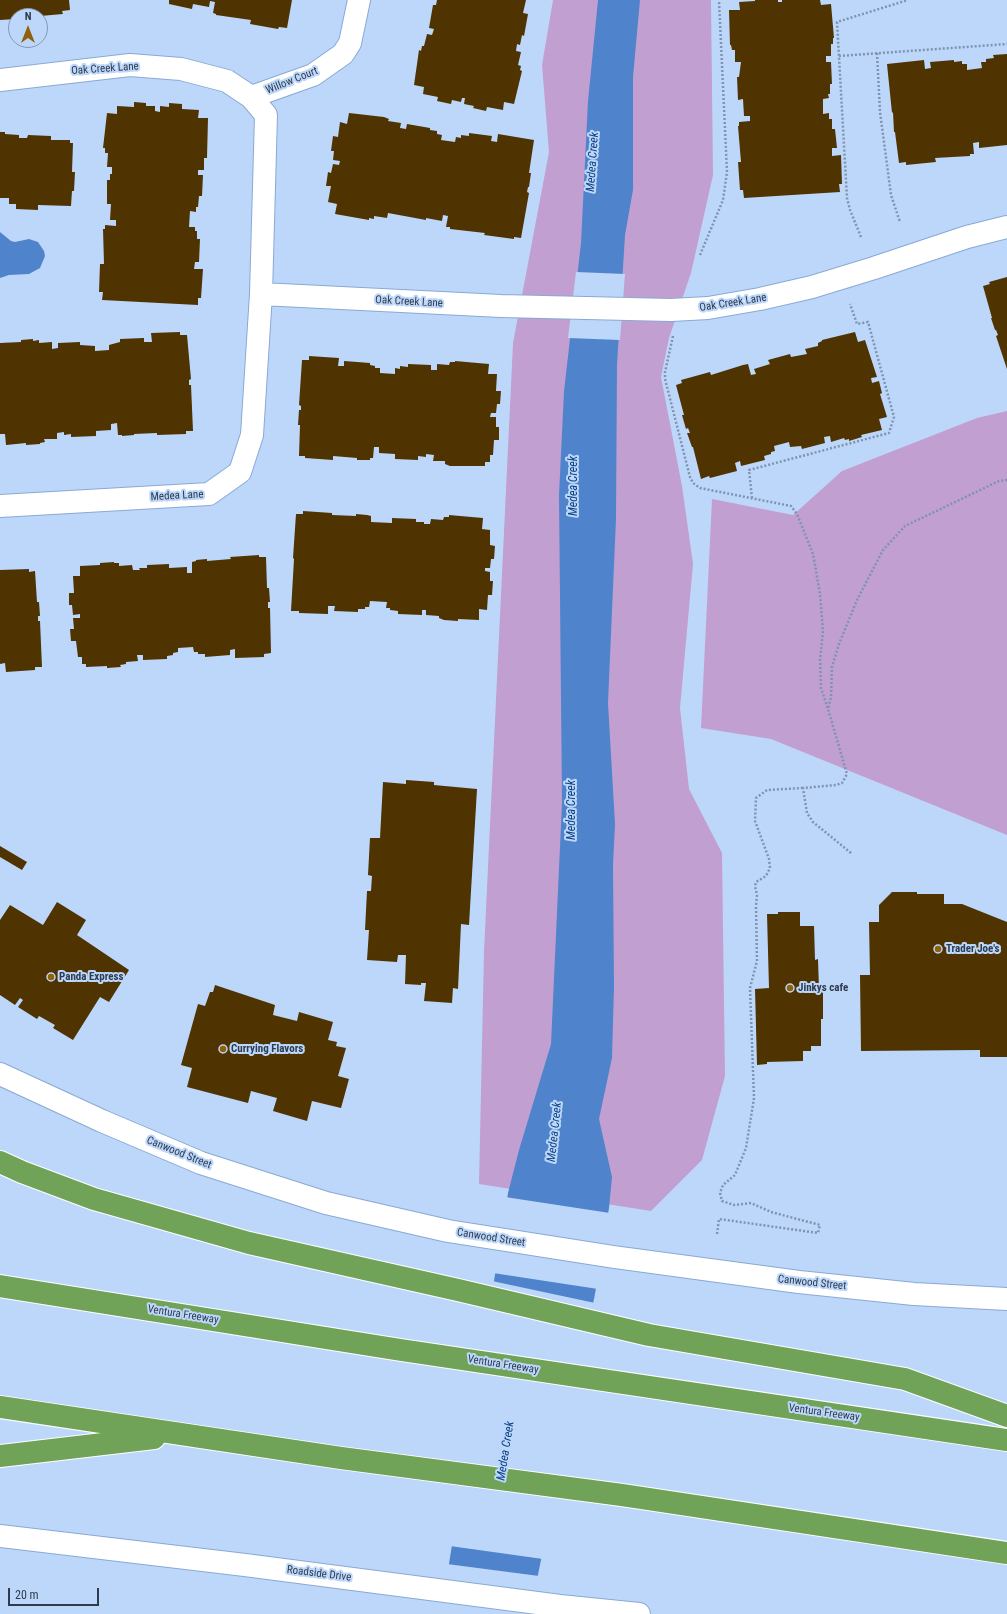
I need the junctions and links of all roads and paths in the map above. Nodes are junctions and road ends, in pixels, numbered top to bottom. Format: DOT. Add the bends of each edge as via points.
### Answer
graph roads {
  1 [pos="359,0"];
  2 [pos="908,0"];
  3 [pos="720,1"];
  4 [pos="1007,44"];
  5 [pos="877,53"];
  6 [pos="840,56"];
  7 [pos="0,80"];
  8 [pos="251,97"];
  9 [pos="900,222"];
  10 [pos="1007,226"];
  11 [pos="861,237"];
  12 [pos="700,255"];
  13 [pos="841,278"];
  14 [pos="261,294"];
  15 [pos="673,336"];
  16 [pos="1007,480"];
  17 [pos="752,498"];
  18 [pos="0,506"];
  19 [pos="828,709"];
  20 [pos="803,788"];
  21 [pos="851,853"];
  22 [pos="0,1074"];
  23 [pos="0,1162"];
  24 [pos="716,1234"];
  25 [pos="0,1286"];
  26 [pos="1007,1299"];
  27 [pos="0,1407"];
  28 [pos="1007,1416"];
  29 [pos="182,1435"];
  30 [pos="1007,1440"];
  31 [pos="0,1456"];
  32 [pos="0,1536"];
  33 [pos="1007,1553"];
  34 [pos="639,1614"];
  1 -- 8 [label="street, Willow Court" via="350,43 343,54 313,75"];
  2 -- 6 [label="path" via="837,22"];
  3 -- 12 [label="path" via="728,172 723,200"];
  4 -- 5 [label="path"];
  5 -- 6 [label="path"];
  5 -- 9 [label="path" via="880,112 891,195"];
  6 -- 11 [label="path" via="847,198"];
  7 -- 8 [label="street, Oak Creek Lane" via="130,65 181,69 226,81"];
  8 -- 14 [label="street, Oak Creek Lane" via="266,115"];
  10 -- 13 [label="street, Oak Creek Lane"];
  13 -- 14 [label="street, Oak Creek Lane" via="760,299 708,308 671,310 501,306"];
  13 -- 17 [label="path" via="857,324 868,322 894,417 889,433 748,470"];
  14 -- 18 [label="street, Medea Lane" via="252,435 240,472 209,494"];
  15 -- 17 [label="path" via="665,379 692,483 700,488"];
  16 -- 19 [label="path" via="999,481 905,526 883,550 857,600 839,644 832,667"];
  17 -- 19 [label="path" via="792,506 812,554 820,594 823,631 821,688"];
  19 -- 20 [label="path" via="847,774 842,783 836,786"];
  20 -- 21 [label="path" via="808,813 813,822"];
  20 -- 24 [label="path" via="768,790 756,798 755,821 770,868 766,876 756,882 755,886 757,961 750,988 754,1098 746,1148 736,1175 723,1185 720,1193 722,1201 734,1205 751,1203 771,1212 820,1226 818,1233 719,1219"];
  22 -- 26 [label="street, Canwood Street" via="201,1163 326,1203 448,1231 799,1282 914,1294"];
  23 -- 28 [label="highway" via="94,1199 249,1243 649,1335 905,1379"];
  25 -- 30 [label="highway, Ventura Freeway" via="449,1357"];
  27 -- 29 [label="highway"];
  29 -- 31 [label="highway"];
  29 -- 33 [label="highway" via="622,1495"];
  32 -- 34 [label="street, Roadside Drive"];
}
